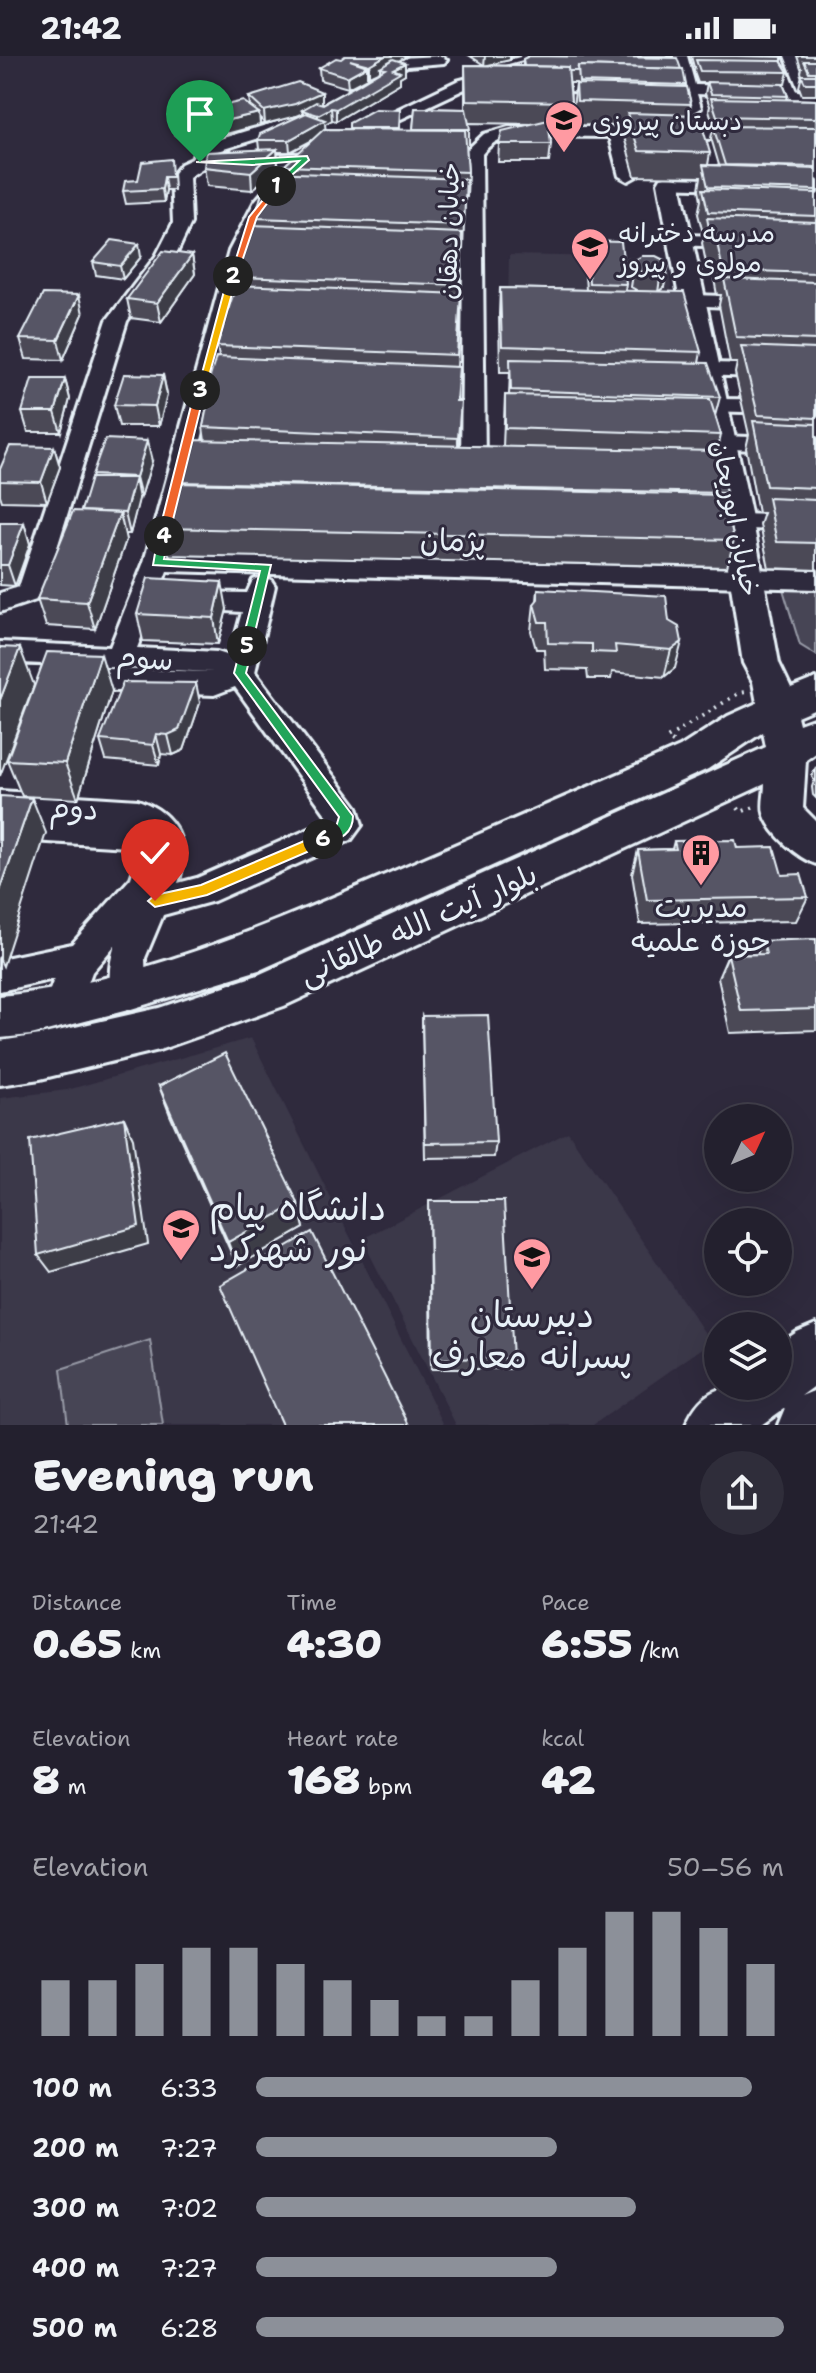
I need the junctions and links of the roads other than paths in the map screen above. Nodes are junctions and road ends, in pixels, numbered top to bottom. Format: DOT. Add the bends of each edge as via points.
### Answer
graph roads {
  1 [pos="566,56"];
  2 [pos="448,58"];
  3 [pos="795,62"];
  4 [pos="676,64"];
  5 [pos="816,68"];
  6 [pos="463,84"];
  7 [pos="816,86"];
  8 [pos="357,90"];
  9 [pos="688,90"];
  10 [pos="759,91"];
  11 [pos="431,99"];
  12 [pos="334,105"];
  13 [pos="699,132"];
  14 [pos="616,133"];
  15 [pos="816,135"];
  16 [pos="307,158"];
  17 [pos="200,162"];
  18 [pos="628,176"];
  19 [pos="669,185"];
  20 [pos="816,189"];
  21 [pos="680,241"];
  22 [pos="816,244"];
  23 [pos="816,305"];
  24 [pos="689,310"];
  25 [pos="816,372"];
  26 [pos="706,388"];
  27 [pos="816,407"];
  28 [pos="721,443"];
  29 [pos="816,446"];
  30 [pos="505,469"];
  31 [pos="695,472"];
  32 [pos="727,473"];
  33 [pos="737,522"];
  34 [pos="816,524"];
  35 [pos="157,562"];
  36 [pos="267,567"];
  37 [pos="747,579"];
  38 [pos="816,580"];
  39 [pos="145,599"];
  40 [pos="0,603"];
  41 [pos="257,603"];
  42 [pos="760,647"];
  43 [pos="0,652"];
  44 [pos="120,657"];
  45 [pos="240,673"];
  46 [pos="0,676"];
  47 [pos="816,678"];
  48 [pos="816,692"];
  49 [pos="748,724"];
  50 [pos="775,758"];
  51 [pos="0,804"];
  52 [pos="0,826"];
  53 [pos="144,827"];
  54 [pos="816,847"];
  55 [pos="816,867"];
  56 [pos="143,905"];
  57 [pos="82,957"];
  58 [pos="0,975"];
  59 [pos="128,990"];
  60 [pos="62,1006"];
  61 [pos="0,1017"];
  62 [pos="0,1063"];
  63 [pos="816,1351"];
  64 [pos="792,1369"];
  65 [pos="749,1400"];
  66 [pos="816,1418"];
  67 [pos="714,1425"];
  68 [pos="806,1425"];
  1 -- 6 [label="street"];
  2 -- 8 [label="street" via="404,61"];
  2 -- 11 [label="street" via="426,88"];
  3 -- 5 [label="street"];
  3 -- 7 [label="street" via="804,85"];
  4 -- 9 [label="street"];
  6 -- 9 [label="street"];
  6 -- 11 [label="street"];
  9 -- 10 [label="street"];
  9 -- 13 [label="street"];
  11 -- 16 [label="street"];
  12 -- 17 [label="street" via="203,150"];
  13 -- 14 [label="street, خیابان دهقان"];
  13 -- 15 [label="street, خیابان دهقان"];
  14 -- 18 [label="street"];
  14 -- 30 [label="street, خیابان دهقان" via="572,113 499,132 465,153 465,468"];
  16 -- 17 [label="street"];
  16 -- 35 [label="street" via="269,193 239,251"];
  17 -- 40 [label="street" via="180,177 182,223 165,257 117,320 30,593"];
  19 -- 20 [label="street"];
  19 -- 21 [label="main road, خیابان ابوریحان"];
  21 -- 22 [label="street"];
  21 -- 24 [label="main road, خیابان ابوریحان"];
  23 -- 24 [label="street"];
  24 -- 26 [label="main road, خیابان ابوریحان"];
  25 -- 26 [label="street"];
  26 -- 27 [label="street"];
  26 -- 28 [label="main road, خیابان ابوریحان"];
  28 -- 29 [label="street"];
  28 -- 32 [label="main road, خیابان ابوریحان"];
  31 -- 32 [label="street"];
  32 -- 33 [label="main road, خیابان ابوریحان"];
  33 -- 34 [label="street"];
  33 -- 37 [label="main road, خیابان ابوریحان"];
  35 -- 36 [label="street, پژمان"];
  35 -- 39 [label="street"];
  36 -- 37 [label="street, پژمان"];
  36 -- 41 [label="street"];
  37 -- 38 [label="street, پژمان"];
  37 -- 42 [label="main road, خیابان ابوریحان"];
  39 -- 41 [label="street"];
  39 -- 44 [label="street"];
  41 -- 45 [label="street"];
  42 -- 47 [label="main road"];
  42 -- 49 [label="main road"];
  43 -- 44 [label="street, سوم"];
  44 -- 45 [label="street, سوم" via="217,662"];
  45 -- 46 [label="street, سوم" via="214,684"];
  45 -- 56 [label="street" via="346,816 346,825 202,891"];
  48 -- 49 [label="main road, بلوار آیت الله طالقانی"];
  49 -- 50 [label="main road"];
  49 -- 50 [label="main road" via="717,750 718,756 730,769"];
  49 -- 59 [label="main road, بلوار آیت الله طالقانی" via="694,758 246,955"];
  50 -- 54 [label="main road" via="783,813"];
  50 -- 55 [label="main road" via="757,806"];
  50 -- 62 [label="main road, بلوار آیت الله طالقانی" via="268,992 159,1029"];
  51 -- 53 [label="street, دوم" via="125,811"];
  52 -- 53 [label="street, دوم"];
  53 -- 56 [label="street, دوم" via="150,862"];
  56 -- 57 [label="street"];
  56 -- 59 [label="street, دوم" via="128,959"];
  57 -- 58 [label="street"];
  57 -- 60 [label="street"];
  59 -- 60 [label="main road, بلوار آیت الله طالقانی"];
  60 -- 61 [label="main road, بلوار آیت الله طالقانی"];
  63 -- 64 [label="main road"];
  65 -- 67 [label="main road"];
  66 -- 68 [label="main road"];
}
